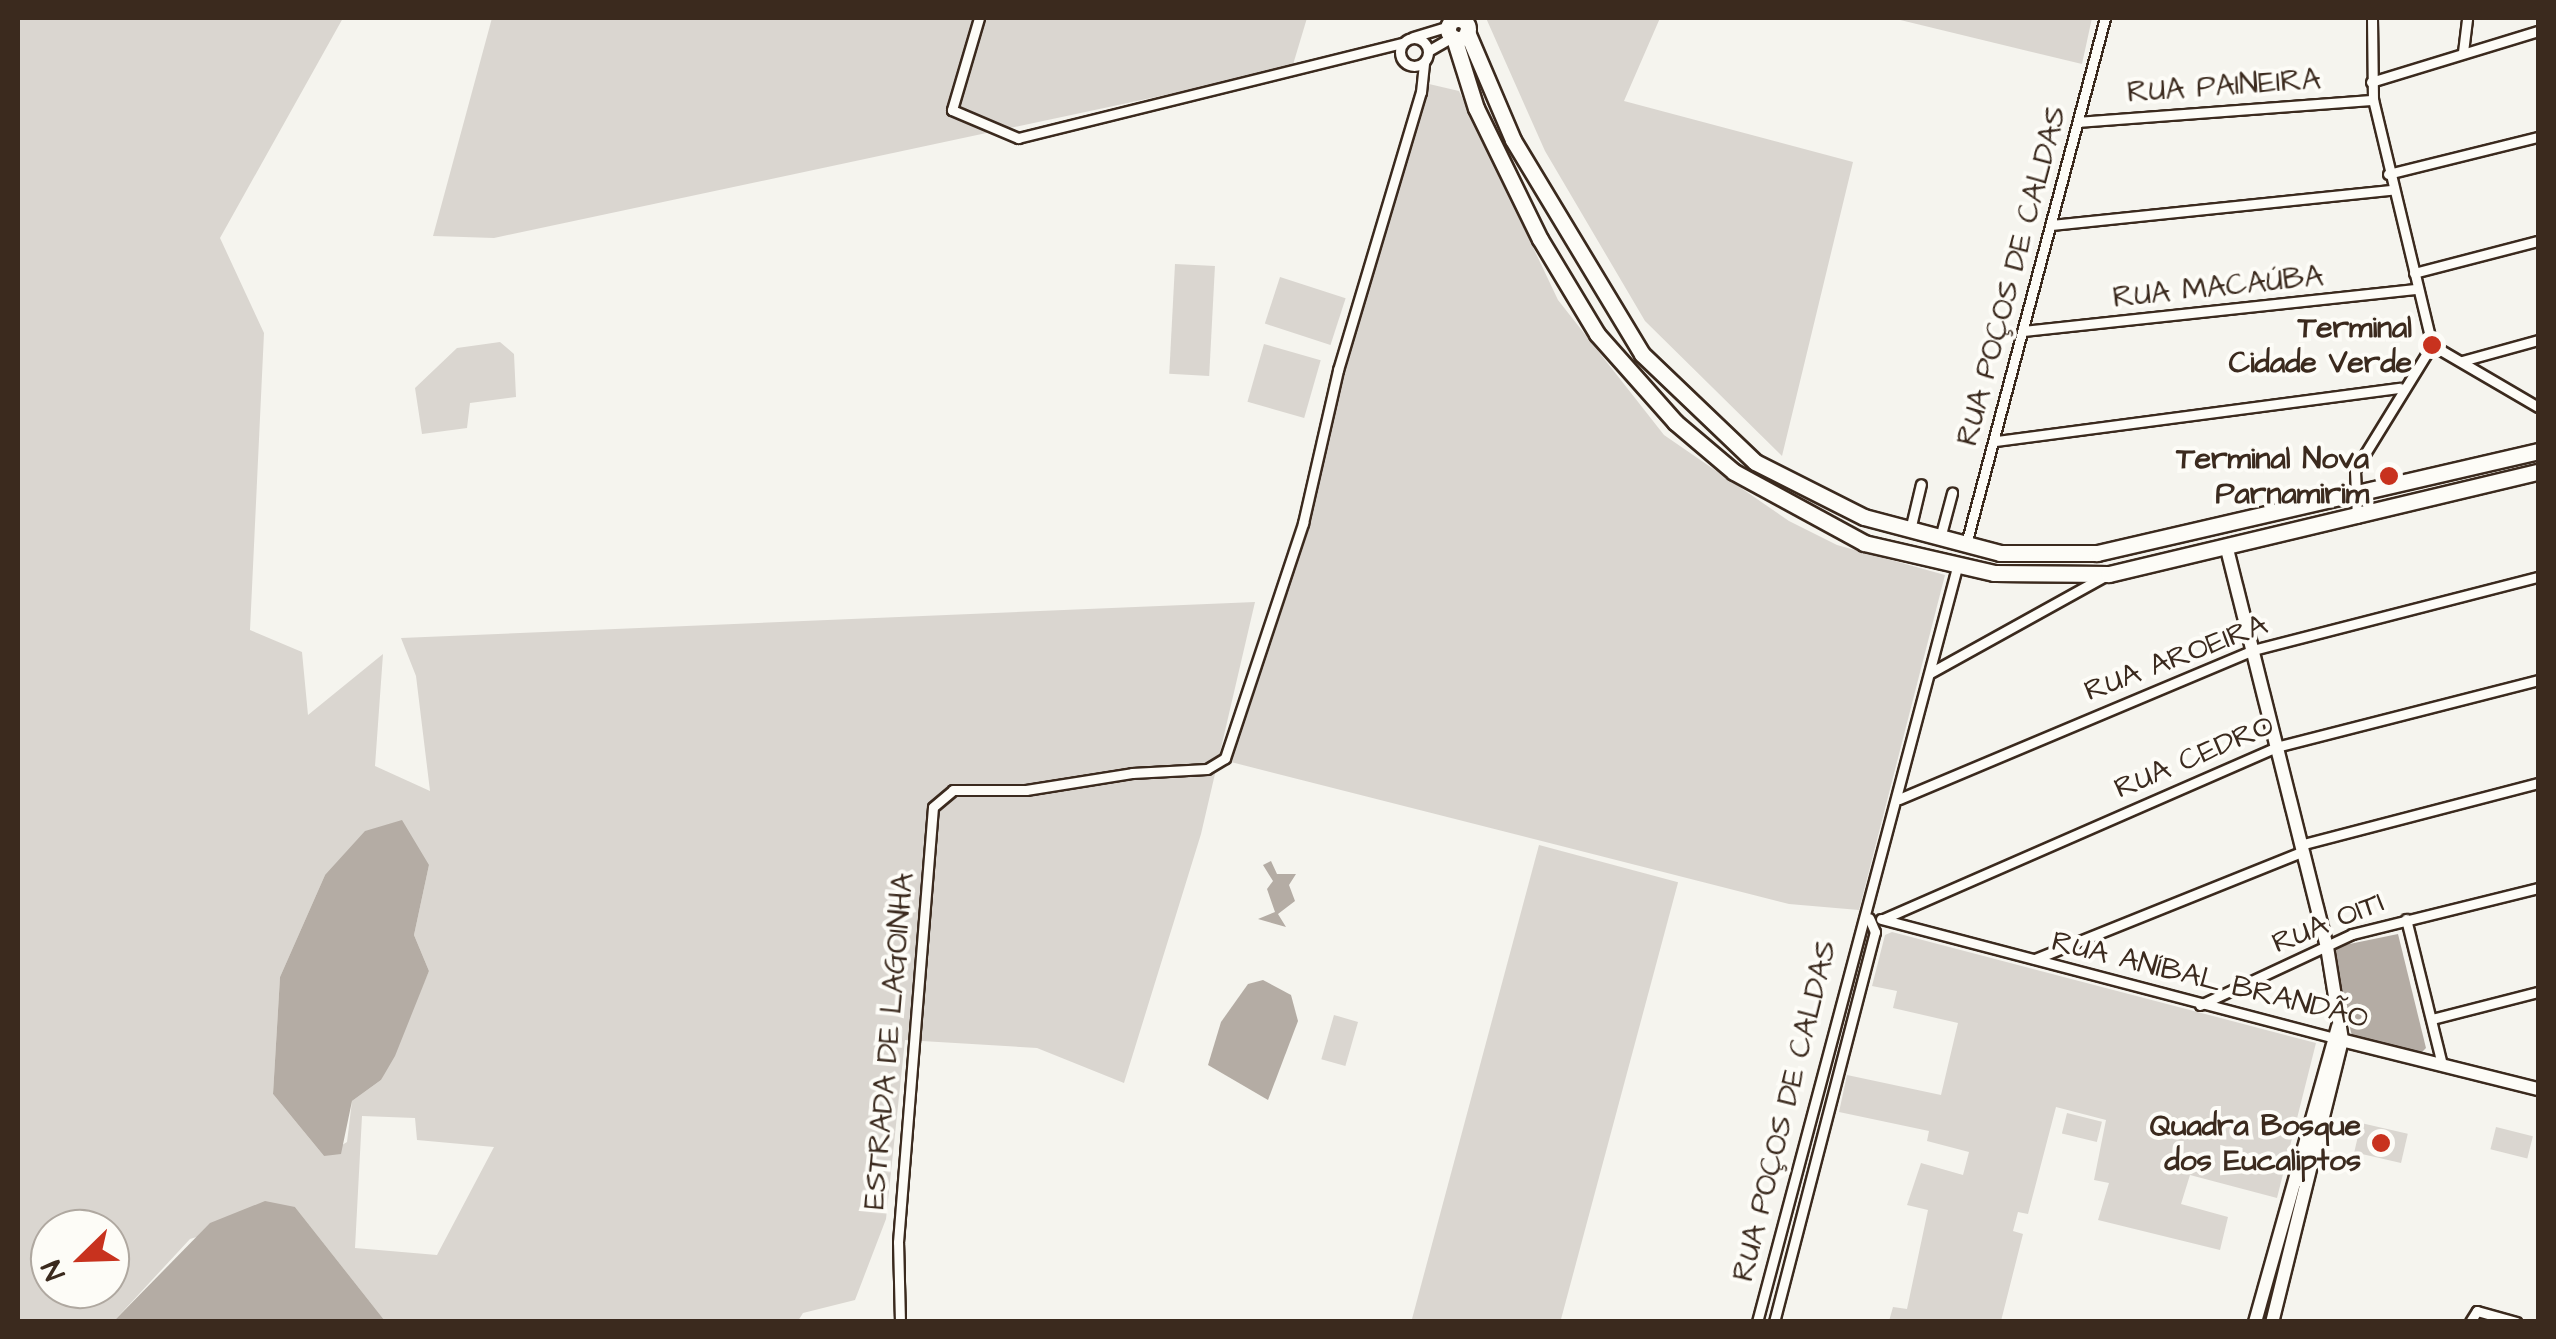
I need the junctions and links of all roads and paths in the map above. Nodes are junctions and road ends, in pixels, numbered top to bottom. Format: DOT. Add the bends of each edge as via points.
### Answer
graph roads {
  1 [pos="978,18"];
  2 [pos="2106,18"];
  3 [pos="2372,18"];
  4 [pos="2467,18"];
  5 [pos="1457,27"];
  6 [pos="2538,32"];
  7 [pos="1407,40"];
  8 [pos="1428,51"];
  9 [pos="2463,52"];
  10 [pos="1424,62"];
  11 [pos="2371,82"];
  12 [pos="2373,100"];
  13 [pos="2078,122"];
  14 [pos="2538,136"];
  15 [pos="2388,174"];
  16 [pos="2392,190"];
  17 [pos="2051,225"];
  18 [pos="2538,242"];
  19 [pos="2414,273"];
  20 [pos="2418,289"];
  21 [pos="2022,332"];
  22 [pos="2538,340"];
  23 [pos="2432,345"];
  24 [pos="2462,361"];
  25 [pos="2400,388"];
  26 [pos="2538,407"];
  27 [pos="1996,442"];
  28 [pos="2538,451"];
  29 [pos="2538,472"];
  30 [pos="1921,484"];
  31 [pos="1952,493"];
  32 [pos="2352,498"];
  33 [pos="1847,510"];
  34 [pos="1864,518"];
  35 [pos="2357,518"];
  36 [pos="1837,530"];
  37 [pos="1910,534"];
  38 [pos="1856,538"];
  39 [pos="1940,541"];
  40 [pos="1966,547"];
  41 [pos="2227,549"];
  42 [pos="1957,567"];
  43 [pos="2109,574"];
  44 [pos="2538,577"];
  45 [pos="2252,650"];
  46 [pos="1930,673"];
  47 [pos="2538,680"];
  48 [pos="2276,747"];
  49 [pos="2538,783"];
  50 [pos="1899,799"];
  51 [pos="2302,848"];
  52 [pos="2538,888"];
  53 [pos="1869,918"];
  54 [pos="2406,919"];
  55 [pos="1883,920"];
  56 [pos="2327,947"];
  57 [pos="2033,960"];
  58 [pos="2538,992"];
  59 [pos="2200,1006"];
  60 [pos="2432,1019"];
  61 [pos="2337,1034"];
  62 [pos="2442,1064"];
  63 [pos="2538,1089"];
  64 [pos="2299,1152"];
  65 [pos="2309,1178"];
  66 [pos="2289,1192"];
  67 [pos="2298,1216"];
  68 [pos="2256,1316"];
  69 [pos="2272,1318"];
  70 [pos="900,1322"];
  71 [pos="1756,1322"];
  72 [pos="1774,1322"];
  73 [pos="2470,1322"];
  74 [pos="2516,1322"];
  1 -- 7 [label="street" via="952,110 1018,138"];
  2 -- 13 [label="street, RUA POÇOS DE CALDAS"];
  3 -- 11 [label="street"];
  4 -- 9 [label="street"];
  5 -- 7 [label="street"];
  5 -- 8 [label="street"];
  5 -- 33 [label="main road" via="1513,140 1642,354 1755,462"];
  5 -- 36 [label="main road" via="1476,108 1540,239 1597,334 1675,422 1734,472"];
  6 -- 9 [label="street"];
  7 -- 8 [label="street"];
  7 -- 10 [label="street" via="1402,60"];
  8 -- 10 [label="street"];
  9 -- 11 [label="street"];
  10 -- 70 [label="street, ESTRADA DE LAGOINHA" via="1303,523 1225,758 1207,769 944,793 931,813 898,1242"];
  11 -- 12 [label="street"];
  12 -- 13 [label="street, RUA PAINEIRA"];
  12 -- 15 [label="street"];
  13 -- 17 [label="street, RUA POÇOS DE CALDAS"];
  14 -- 15 [label="street"];
  15 -- 16 [label="street"];
  16 -- 17 [label="street"];
  16 -- 19 [label="street"];
  17 -- 21 [label="street, RUA POÇOS DE CALDAS"];
  18 -- 19 [label="street"];
  19 -- 20 [label="street"];
  20 -- 21 [label="street, RUA MACAÚBA"];
  20 -- 23 [label="street"];
  21 -- 27 [label="street, RUA POÇOS DE CALDAS"];
  22 -- 24 [label="street"];
  23 -- 24 [label="street"];
  23 -- 25 [label="street"];
  24 -- 26 [label="street"];
  25 -- 27 [label="street"];
  25 -- 32 [label="street" via="2355,470"];
  27 -- 40 [label="street, RUA POÇOS DE CALDAS"];
  28 -- 32 [label="main road"];
  29 -- 35 [label="main road"];
  30 -- 37 [label="street"];
  31 -- 39 [label="street"];
  32 -- 35 [label="street"];
  32 -- 40 [label="main road" via="2108,551 2032,555"];
  33 -- 34 [label="main road"];
  33 -- 36 [label="main road"];
  34 -- 37 [label="main road"];
  34 -- 38 [label="main road"];
  35 -- 41 [label="main road"];
  36 -- 38 [label="main road"];
  37 -- 39 [label="main road"];
  38 -- 42 [label="main road"];
  39 -- 40 [label="main road"];
  41 -- 43 [label="main road"];
  41 -- 45 [label="main road"];
  42 -- 43 [label="main road" via="2027,576"];
  42 -- 46 [label="street, RUA POÇOS DE CALDAS"];
  43 -- 46 [label="street"];
  44 -- 45 [label="street, RUA AROEIRA"];
  45 -- 48 [label="main road"];
  45 -- 50 [label="street, RUA AROEIRA"];
  46 -- 50 [label="street, RUA POÇOS DE CALDAS"];
  47 -- 48 [label="street, RUA CEDRO"];
  48 -- 51 [label="main road"];
  48 -- 55 [label="street, RUA CEDRO"];
  49 -- 51 [label="street"];
  50 -- 53 [label="street, RUA POÇOS DE CALDAS"];
  51 -- 56 [label="main road"];
  51 -- 57 [label="street"];
  52 -- 54 [label="street, RUA OITI"];
  53 -- 55 [label="street, RUA ANÍBAL BRANDÃO"];
  53 -- 71 [label="street, RUA POÇOS DE CALDAS" via="1858,928"];
  53 -- 72 [label="street, RUA POÇOS DE CALDAS" via="1874,932"];
  54 -- 56 [label="street, RUA OITI"];
  54 -- 60 [label="street"];
  55 -- 57 [label="street, RUA ANÍBAL BRANDÃO"];
  56 -- 59 [label="street, RUA OITI"];
  56 -- 61 [label="main road"];
  57 -- 59 [label="street, RUA ANÍBAL BRANDÃO"];
  58 -- 60 [label="street"];
  59 -- 61 [label="street, RUA ANÍBAL BRANDÃO"];
  60 -- 62 [label="street"];
  61 -- 62 [label="main road, RUA ANÍBAL BRANDÃO"];
  61 -- 64 [label="main road"];
  61 -- 65 [label="main road"];
  62 -- 63 [label="main road, RUA ANÍBAL BRANDÃO"];
  64 -- 65 [label="main road" via="2300,1172"];
  64 -- 66 [label="main road"];
  65 -- 67 [label="main road"];
  66 -- 67 [label="main road" via="2299,1198"];
  66 -- 68 [label="main road"];
  67 -- 69 [label="main road"];
  68 -- 69 [label="main road"];
  73 -- 74 [label="street" via="2482,1313"];
}
